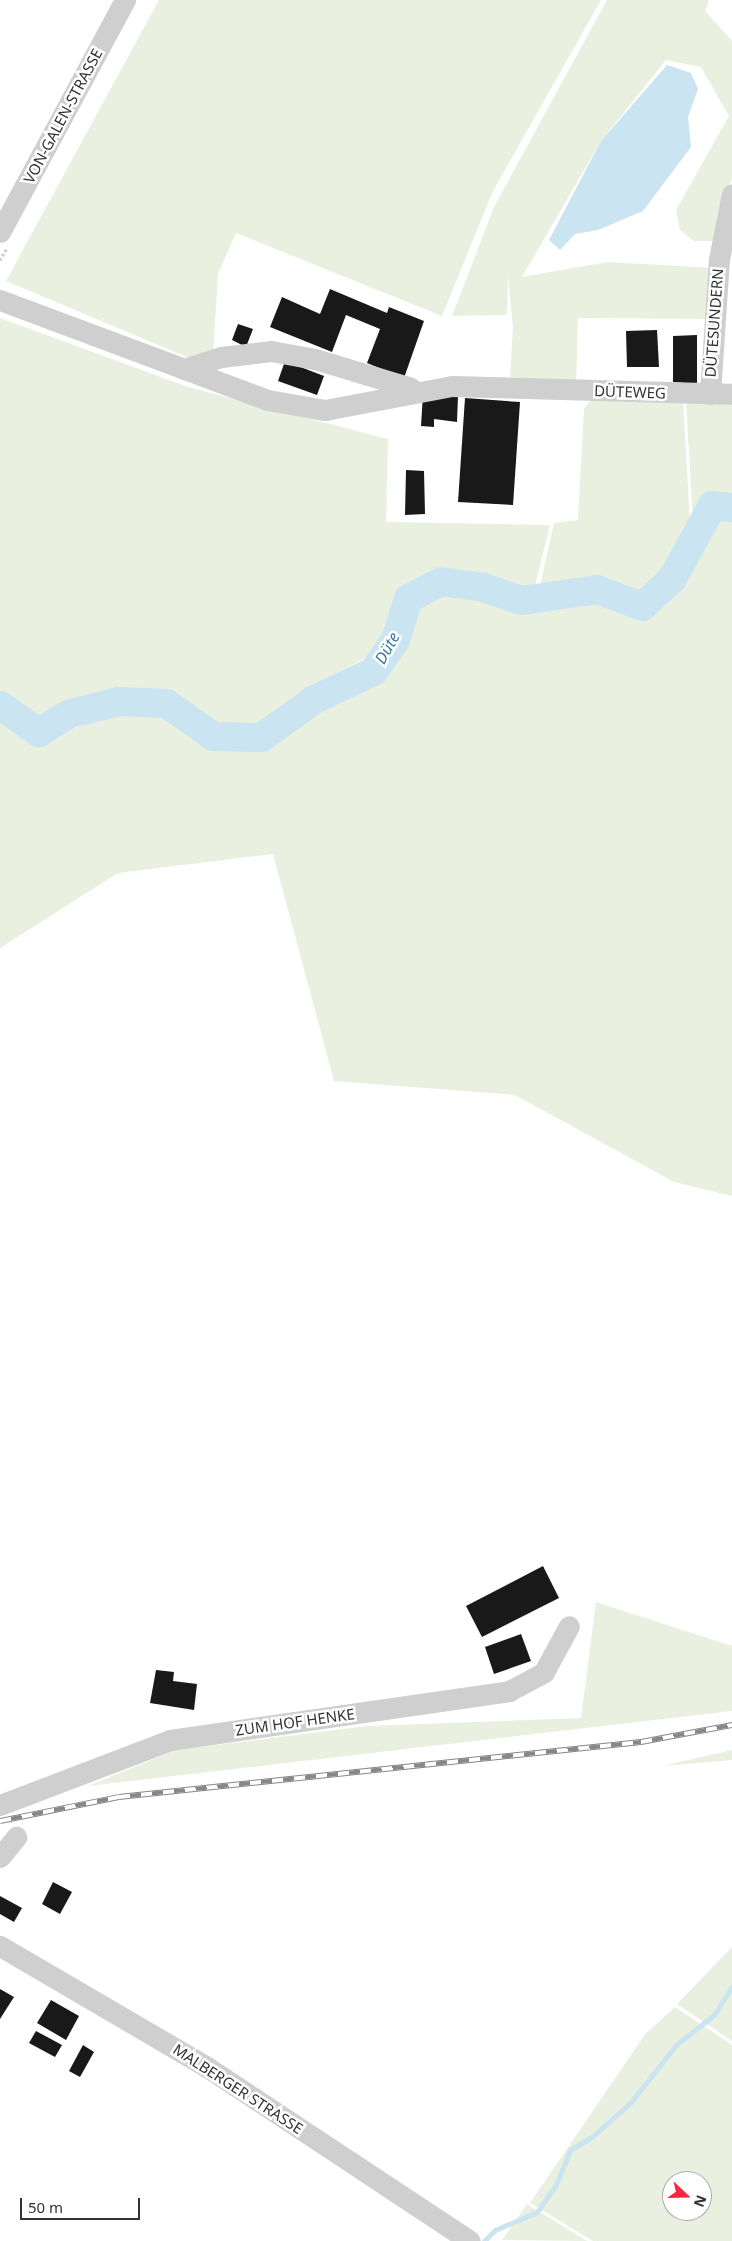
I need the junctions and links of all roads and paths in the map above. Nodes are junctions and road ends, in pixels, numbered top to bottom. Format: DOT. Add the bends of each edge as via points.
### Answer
graph roads {
  1 [pos="124,0"];
  2 [pos="732,194"];
  3 [pos="0,232"];
  4 [pos="0,300"];
  5 [pos="184,369"];
  6 [pos="427,389"];
  7 [pos="710,394"];
  8 [pos="732,394"];
  9 [pos="569,1626"];
  10 [pos="0,1804"];
  11 [pos="16,1837"];
  12 [pos="0,1857"];
  13 [pos="0,1946"];
  14 [pos="468,2239"];
  1 -- 3 [label="street, VON-GALEN-STRASSE"];
  2 -- 7 [label="street, DÜTESUNDERN" via="719,259"];
  4 -- 5 [label="street"];
  5 -- 6 [label="street" via="221,357 271,352 315,359 402,387"];
  5 -- 6 [label="street" via="268,400 325,410"];
  6 -- 7 [label="street, DÜTEWEG" via="452,386"];
  7 -- 8 [label="street, DÜTEWEG"];
  9 -- 10 [label="street, ZUM HOF HENKE" via="544,1672 509,1691 170,1740"];
  11 -- 12 [label="street"];
  13 -- 14 [label="street, MALBERGER STRASSE" via="42,1976 207,2067"];
}
